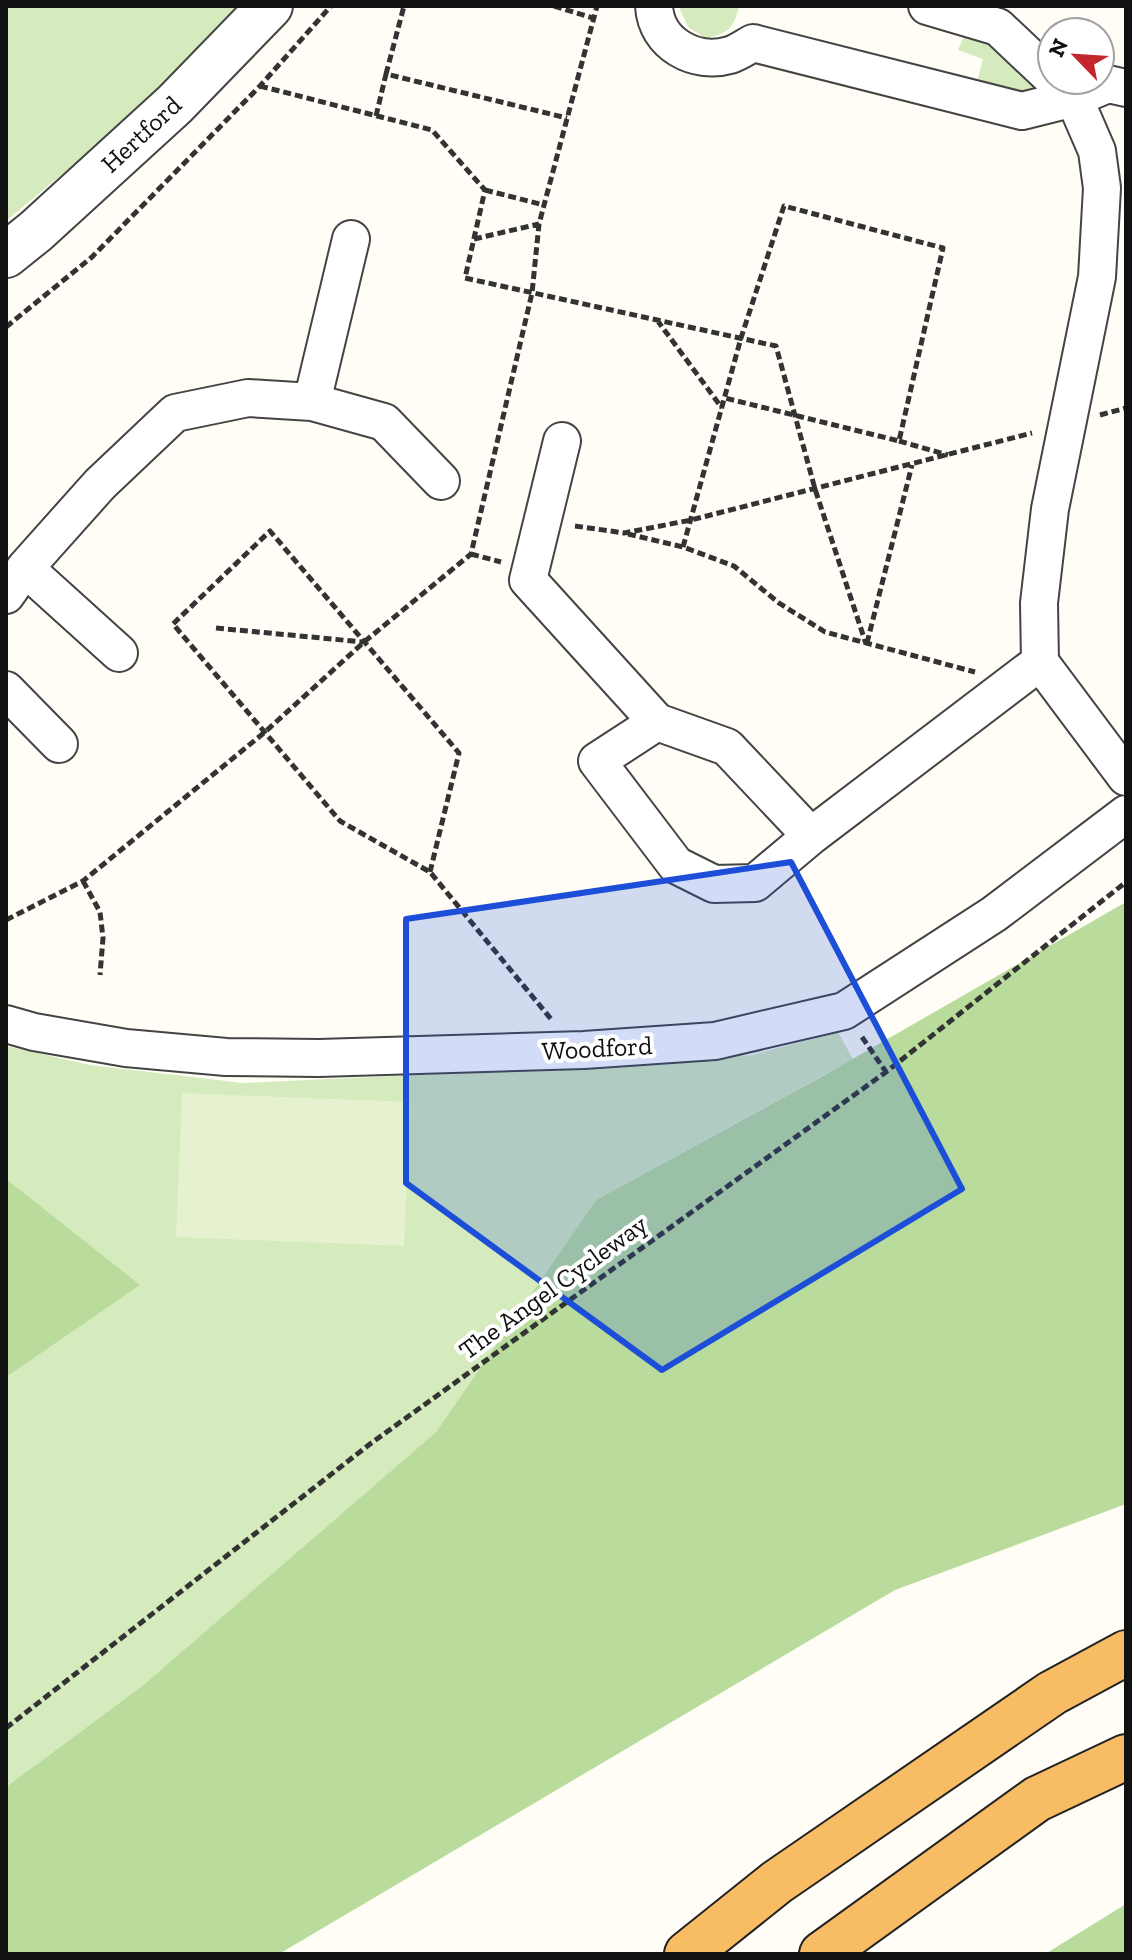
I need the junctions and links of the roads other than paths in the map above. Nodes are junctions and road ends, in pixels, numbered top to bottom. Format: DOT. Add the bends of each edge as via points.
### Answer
graph roads {
  1 [pos="270,6"];
  2 [pos="654,6"];
  3 [pos="927,6"];
  4 [pos="1036,63"];
  5 [pos="1044,96"];
  6 [pos="1066,96"];
  7 [pos="351,239"];
  8 [pos="6,255"];
  9 [pos="312,402"];
  10 [pos="562,441"];
  11 [pos="441,481"];
  12 [pos="16,581"];
  13 [pos="119,653"];
  14 [pos="1027,672"];
  15 [pos="6,690"];
  16 [pos="657,722"];
  17 [pos="59,744"];
  18 [pos="1126,777"];
  19 [pos="1126,814"];
  20 [pos="811,836"];
  21 [pos="6,1024"];
  22 [pos="1126,1653"];
  23 [pos="1126,1757"];
  24 [pos="687,1954"];
  25 [pos="822,1954"];
  1 -- 8 [label="street, Hertford" via="175,104"];
  2 -- 5 [label="street" via="666,40 698,58 729,55 753,43 1022,111"];
  3 -- 4 [label="street" via="998,27"];
  6 -- 14 [label="street" via="1097,151 1102,188 1097,277 1050,509"];
  7 -- 9 [label="street"];
  9 -- 11 [label="street" via="384,422"];
  9 -- 12 [label="street" via="248,398 175,413 100,484"];
  10 -- 16 [label="street" via="528,580"];
  12 -- 13 [label="street"];
  14 -- 18 [label="street"];
  14 -- 20 [label="street"];
  15 -- 17 [label="street"];
  16 -- 20 [label="street" via="727,747"];
  16 -- 20 [label="street" via="597,761 676,865 714,884 755,883"];
  19 -- 21 [label="street, Woodford" via="994,914 844,1011 715,1041 577,1050 226,1057 126,1048"];
  22 -- 24 [label="highway" via="1052,1693 790,1873"];
  23 -- 25 [label="highway" via="1037,1799"];
}
